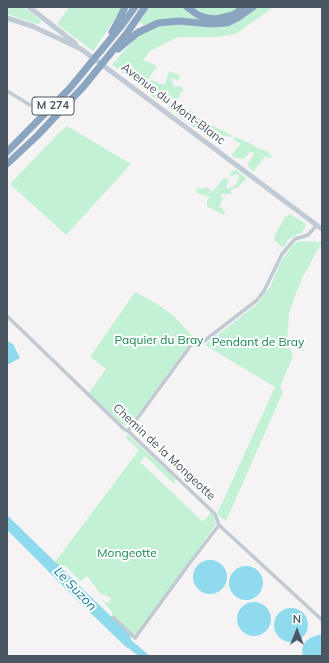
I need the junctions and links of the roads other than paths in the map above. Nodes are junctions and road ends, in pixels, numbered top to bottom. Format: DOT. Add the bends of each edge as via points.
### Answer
graph roads {
  1 [pos="29,7"];
  2 [pos="125,7"];
  3 [pos="135,7"];
  4 [pos="145,7"];
  5 [pos="187,7"];
  6 [pos="245,7"];
  7 [pos="253,7"];
  8 [pos="7,18"];
  9 [pos="48,21"];
  10 [pos="40,30"];
  11 [pos="81,49"];
  12 [pos="96,58"];
  13 [pos="105,61"];
  14 [pos="7,91"];
  15 [pos="30,105"];
  16 [pos="7,152"];
  17 [pos="7,164"];
  18 [pos="316,225"];
  19 [pos="322,229"];
  20 [pos="7,316"];
  21 [pos="128,431"];
  22 [pos="219,525"];
  23 [pos="113,617"];
  24 [pos="322,620"];
  1 -- 9 [label="main road"];
  2 -- 12 [label="highway"];
  3 -- 12 [label="highway, M 274"];
  4 -- 13 [label="highway, M 274"];
  5 -- 6 [label="highway" via="198,15 216,19 233,15"];
  7 -- 13 [label="highway" via="227,23 173,21 152,25 132,36"];
  8 -- 10 [label="main road, Avenue du Mont-Blanc"];
  9 -- 10 [label="main road"];
  9 -- 11 [label="main road"];
  10 -- 11 [label="main road, Avenue du Mont-Blanc"];
  11 -- 18 [label="main road, Avenue du Mont-Blanc"];
  12 -- 16 [label="highway, M 274"];
  13 -- 17 [label="highway, M 274" via="60,112"];
  14 -- 15 [label="street"];
  18 -- 19 [label="main road, Avenue du Mont-Blanc"];
  18 -- 21 [label="street" via="308,235 295,239 282,254 267,286 256,301 204,341 191,345 186,350"];
  20 -- 21 [label="street, Chemin de la Mongeotte"];
  21 -- 22 [label="street, Chemin de la Mongeotte" via="215,514"];
  22 -- 23 [label="street" via="135,638"];
  22 -- 24 [label="street, Chemin de la Mongeotte"];
}
